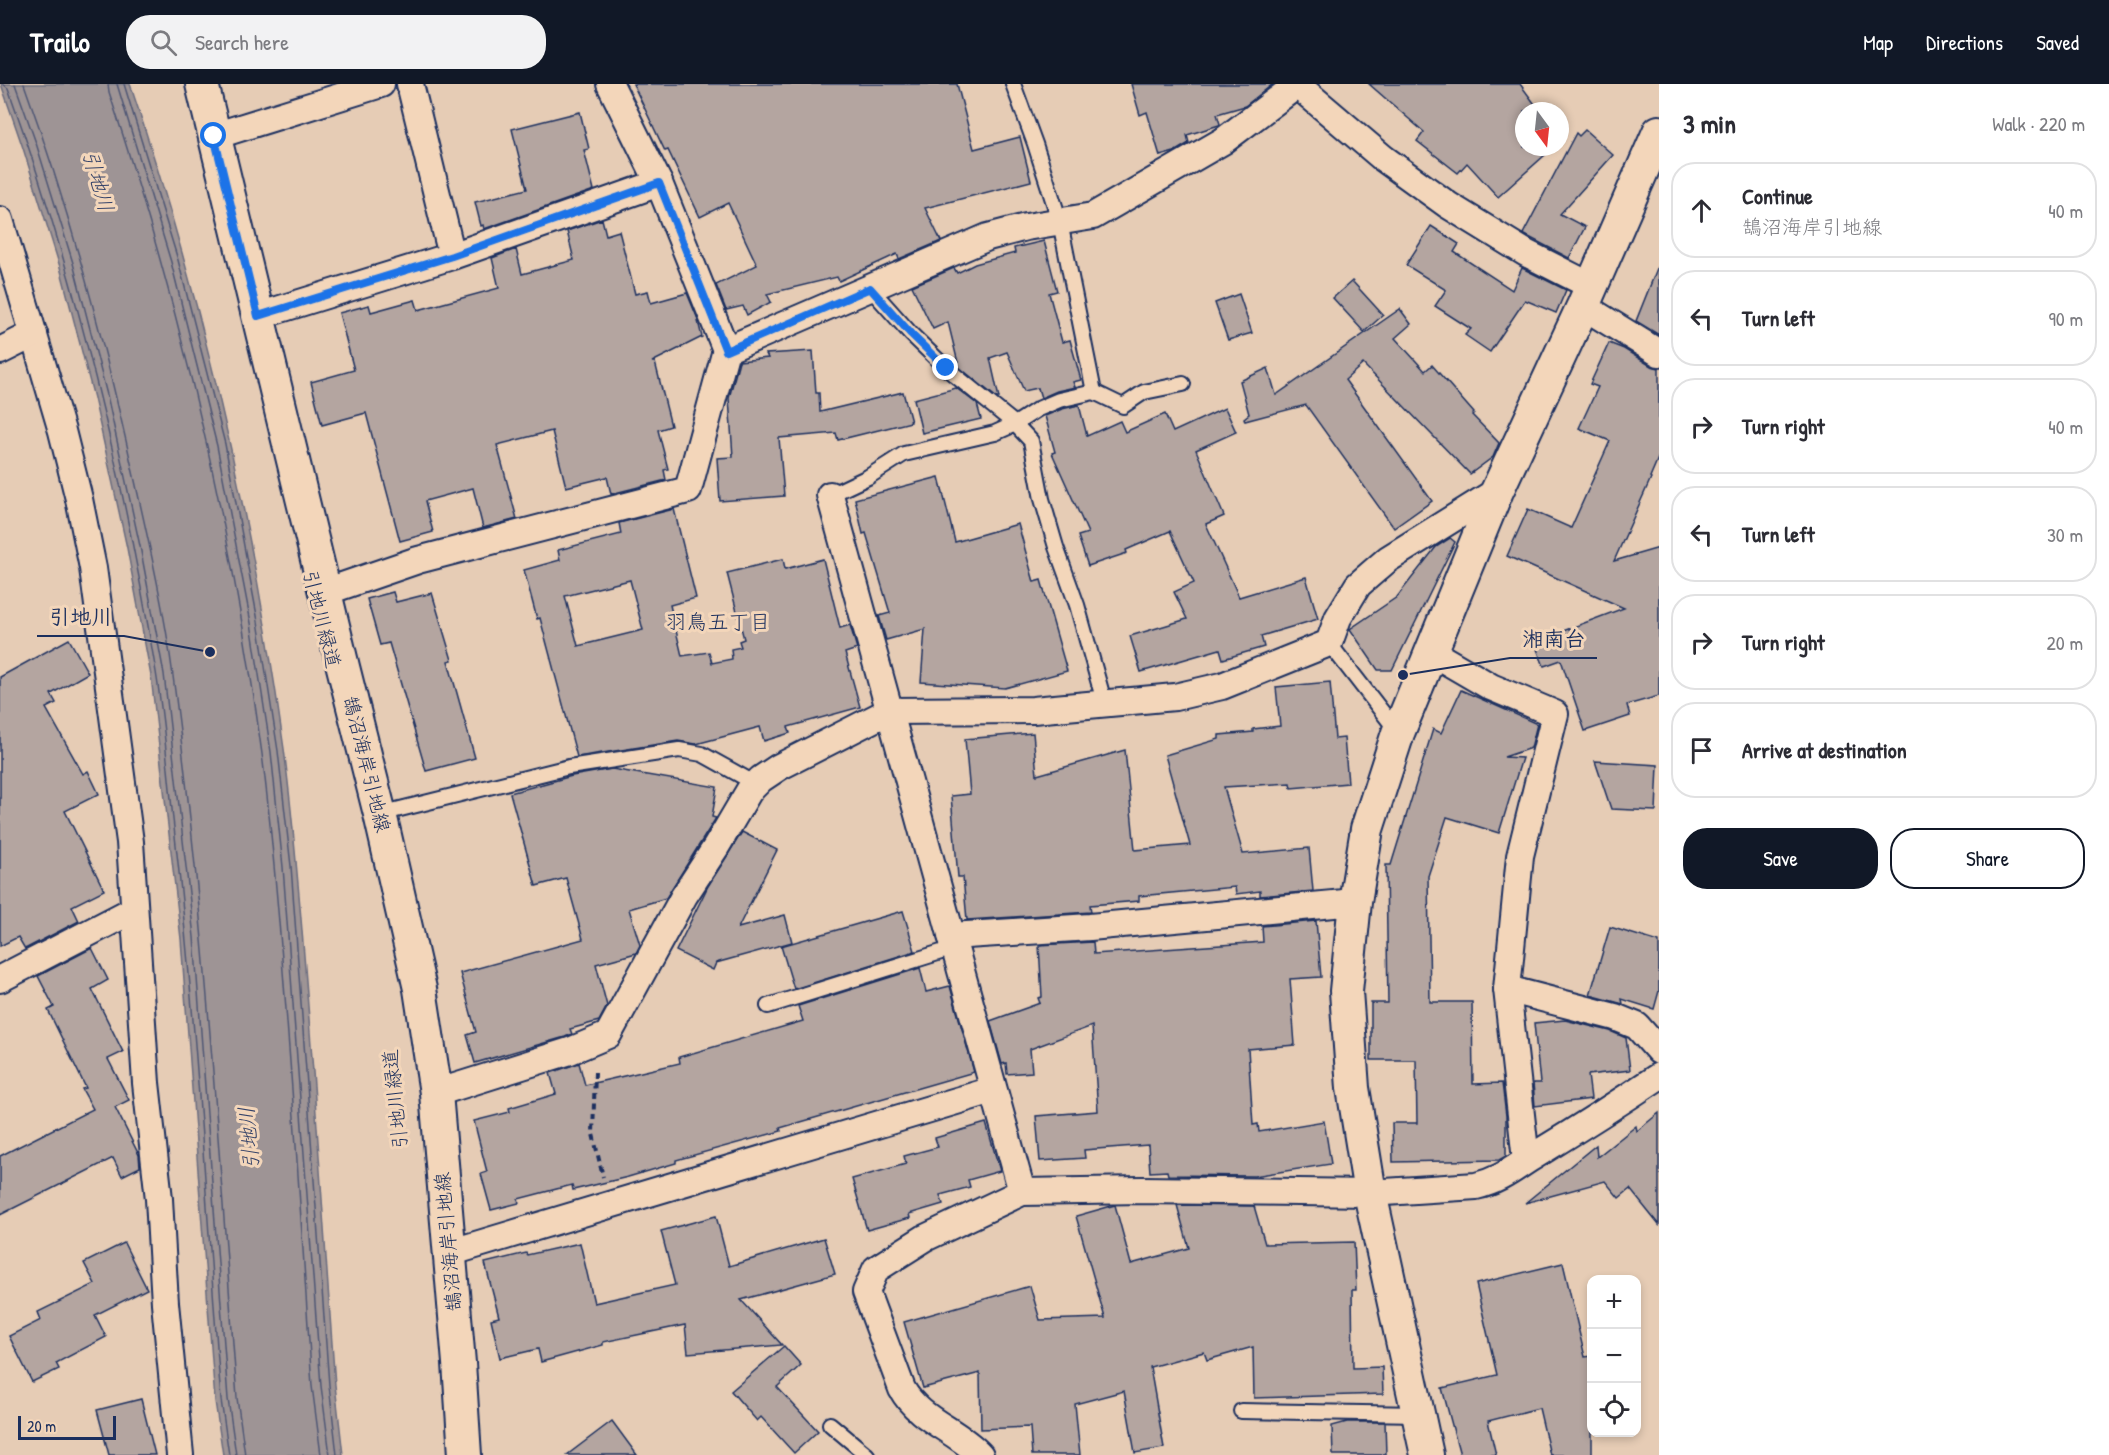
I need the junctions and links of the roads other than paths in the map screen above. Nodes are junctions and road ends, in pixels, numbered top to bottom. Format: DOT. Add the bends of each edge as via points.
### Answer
graph roads {
  1 [pos="202,84"];
  2 [pos="381,84"];
  3 [pos="410,84"];
  4 [pos="610,84"];
  5 [pos="1013,84"];
  6 [pos="1300,84"];
  7 [pos="1659,132"];
  8 [pos="214,136"];
  9 [pos="659,183"];
  10 [pos="0,220"];
  11 [pos="1060,222"];
  12 [pos="452,256"];
  13 [pos="870,288"];
  14 [pos="1587,296"];
  15 [pos="258,316"];
  16 [pos="34,334"];
  17 [pos="0,351"];
  18 [pos="726,351"];
  19 [pos="1659,353"];
  20 [pos="1183,384"];
  21 [pos="1094,392"];
  22 [pos="1015,424"];
  23 [pos="1497,491"];
  24 [pos="830,495"];
  25 [pos="325,592"];
  26 [pos="1329,643"];
  27 [pos="1431,652"];
  28 [pos="1105,705"];
  29 [pos="889,711"];
  30 [pos="1398,733"];
  31 [pos="756,784"];
  32 [pos="380,814"];
  33 [pos="1355,902"];
  34 [pos="133,910"];
  35 [pos="953,942"];
  36 [pos="0,979"];
  37 [pos="1507,989"];
  38 [pos="768,1006"];
  39 [pos="1659,1051"];
  40 [pos="1659,1076"];
  41 [pos="993,1090"];
  42 [pos="436,1093"];
  43 [pos="1526,1160"];
  44 [pos="1022,1192"];
  45 [pos="1370,1193"];
  46 [pos="449,1253"];
  47 [pos="1241,1411"];
  48 [pos="1419,1414"];
  49 [pos="830,1424"];
  50 [pos="180,1455"];
  51 [pos="465,1455"];
  52 [pos="867,1455"];
  53 [pos="981,1455"];
  54 [pos="1427,1455"];
  1 -- 8 [label="street, 鵠沼海岸引地線"];
  2 -- 8 [label="street"];
  3 -- 12 [label="street"];
  4 -- 9 [label="street"];
  5 -- 11 [label="lane"];
  6 -- 11 [label="street" via="1223,141 1093,216"];
  6 -- 14 [label="street" via="1383,158"];
  7 -- 14 [label="street"];
  8 -- 15 [label="street, 鵠沼海岸引地線"];
  9 -- 12 [label="street"];
  9 -- 18 [label="street"];
  10 -- 16 [label="street"];
  11 -- 13 [label="street" via="988,237"];
  11 -- 21 [label="lane"];
  12 -- 15 [label="street"];
  13 -- 18 [label="street"];
  13 -- 22 [label="lane" via="946,368"];
  14 -- 19 [label="street"];
  14 -- 23 [label="street"];
  15 -- 25 [label="street, 鵠沼海岸引地線"];
  16 -- 17 [label="street"];
  16 -- 34 [label="street" via="79,499 93,568 130,842"];
  18 -- 25 [label="street" via="688,490 418,560"];
  20 -- 21 [label="lane" via="1144,392 1124,406"];
  21 -- 22 [label="lane" via="1059,400"];
  22 -- 24 [label="lane" via="995,433 904,454"];
  22 -- 28 [label="lane" via="1031,441 1042,499"];
  23 -- 26 [label="street" via="1388,559 1358,585 1338,618"];
  23 -- 27 [label="street"];
  24 -- 29 [label="street"];
  25 -- 32 [label="street, 鵠沼海岸引地線"];
  26 -- 28 [label="street" via="1222,686 1175,697"];
  26 -- 30 [label="lane"];
  27 -- 30 [label="street"];
  27 -- 37 [label="street" via="1491,687 1555,714 1520,856"];
  28 -- 29 [label="street"];
  29 -- 31 [label="street" via="778,767"];
  29 -- 35 [label="street"];
  30 -- 33 [label="street" via="1367,829"];
  31 -- 32 [label="lane" via="702,754 679,750 569,767"];
  31 -- 42 [label="street" via="684,896 608,1035 570,1051"];
  32 -- 42 [label="street, 鵠沼海岸引地線" via="420,989"];
  33 -- 35 [label="street"];
  33 -- 45 [label="street" via="1346,991 1353,1088"];
  34 -- 36 [label="street"];
  34 -- 50 [label="street"];
  35 -- 38 [label="lane"];
  35 -- 41 [label="street"];
  37 -- 39 [label="street" via="1615,1017 1637,1026"];
  37 -- 43 [label="street"];
  40 -- 43 [label="street"];
  41 -- 44 [label="street"];
  41 -- 46 [label="street"];
  42 -- 46 [label="street, 鵠沼海岸引地線"];
  43 -- 45 [label="street" via="1492,1182"];
  44 -- 45 [label="street"];
  44 -- 53 [label="street" via="925,1238 876,1269 866,1292 908,1400"];
  45 -- 48 [label="street"];
  46 -- 51 [label="street, 鵠沼海岸引地線"];
  47 -- 48 [label="lane"];
  48 -- 54 [label="street"];
  49 -- 52 [label="lane"];
}
